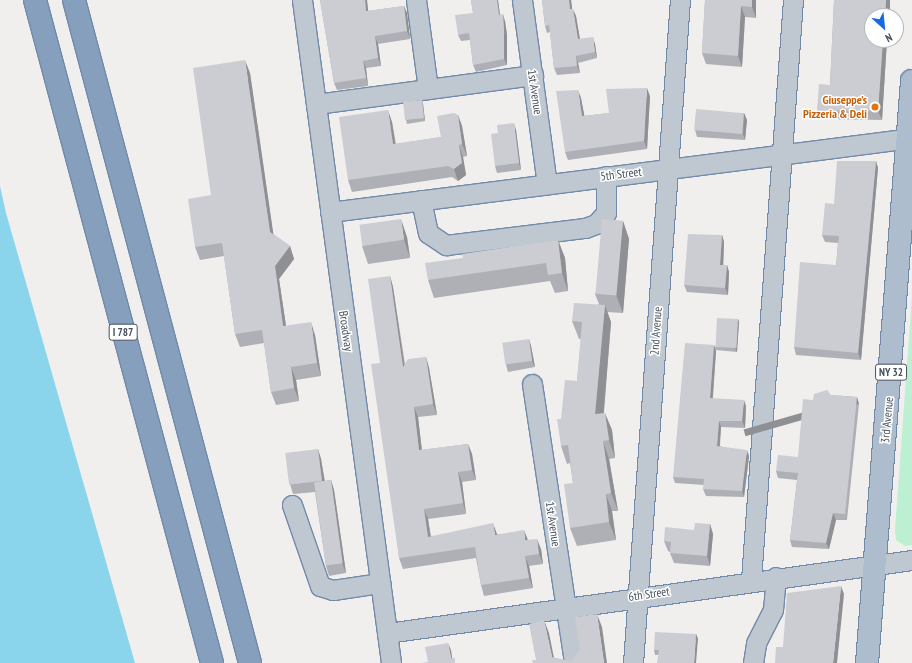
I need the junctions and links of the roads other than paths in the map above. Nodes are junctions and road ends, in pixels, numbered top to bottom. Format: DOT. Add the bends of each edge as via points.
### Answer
graph roads {
  1 [pos="34,0"];
  2 [pos="74,0"];
  3 [pos="302,0"];
  4 [pos="416,0"];
  5 [pos="522,0"];
  6 [pos="680,0"];
  7 [pos="793,0"];
  8 [pos="533,75"];
  9 [pos="912,81"];
  10 [pos="428,89"];
  11 [pos="316,104"];
  12 [pos="911,138"];
  13 [pos="782,154"];
  14 [pos="668,168"];
  15 [pos="606,176"];
  16 [pos="548,184"];
  17 [pos="421,200"];
  18 [pos="330,212"];
  19 [pos="906,257"];
  20 [pos="532,384"];
  21 [pos="292,505"];
  22 [pos="912,560"];
  23 [pos="875,564"];
  24 [pos="776,577"];
  25 [pos="751,580"];
  26 [pos="380,583"];
  27 [pos="638,596"];
  28 [pos="565,606"];
  29 [pos="387,633"];
  30 [pos="212,663"];
  31 [pos="250,663"];
  32 [pos="391,663"];
  33 [pos="574,663"];
  34 [pos="633,663"];
  35 [pos="753,663"];
  36 [pos="867,663"];
  1 -- 30 [label="highway, I 787"];
  2 -- 31 [label="highway"];
  3 -- 11 [label="street, Broadway"];
  4 -- 10 [label="street"];
  5 -- 8 [label="street, 1st Avenue"];
  6 -- 14 [label="street, 2nd Avenue"];
  7 -- 13 [label="street"];
  8 -- 10 [label="street"];
  8 -- 16 [label="street, 1st Avenue"];
  9 -- 12 [label="main road, 3rd Avenue / NY 32"];
  10 -- 11 [label="street"];
  11 -- 18 [label="street, Broadway"];
  12 -- 13 [label="street, 5th Street"];
  12 -- 19 [label="main road, 3rd Avenue / NY 32"];
  13 -- 14 [label="street, 5th Street"];
  13 -- 25 [label="street"];
  14 -- 15 [label="street, 5th Street"];
  14 -- 27 [label="street, 2nd Avenue"];
  15 -- 16 [label="street, 5th Street"];
  15 -- 17 [label="street" via="609,202 602,219 589,227 539,234 442,244 426,229"];
  16 -- 17 [label="street, 5th Street"];
  17 -- 18 [label="street, 5th Street"];
  18 -- 26 [label="street, Broadway"];
  19 -- 23 [label="main road, 3rd Avenue / NY 32"];
  20 -- 28 [label="street, 1st Avenue"];
  21 -- 26 [label="street" via="320,586 330,590"];
  22 -- 23 [label="street, 6th Street"];
  23 -- 24 [label="street, 6th Street"];
  23 -- 36 [label="main road, 3rd Avenue / NY 32"];
  24 -- 25 [label="street, 6th Street"];
  24 -- 35 [label="street" via="773,610 756,643"];
  25 -- 27 [label="street, 6th Street"];
  26 -- 29 [label="street, Broadway"];
  27 -- 28 [label="street, 6th Street"];
  27 -- 34 [label="street, 2nd Avenue"];
  28 -- 29 [label="street, 6th Street"];
  28 -- 33 [label="street, 1st Avenue"];
  29 -- 32 [label="street, Broadway"];
}
